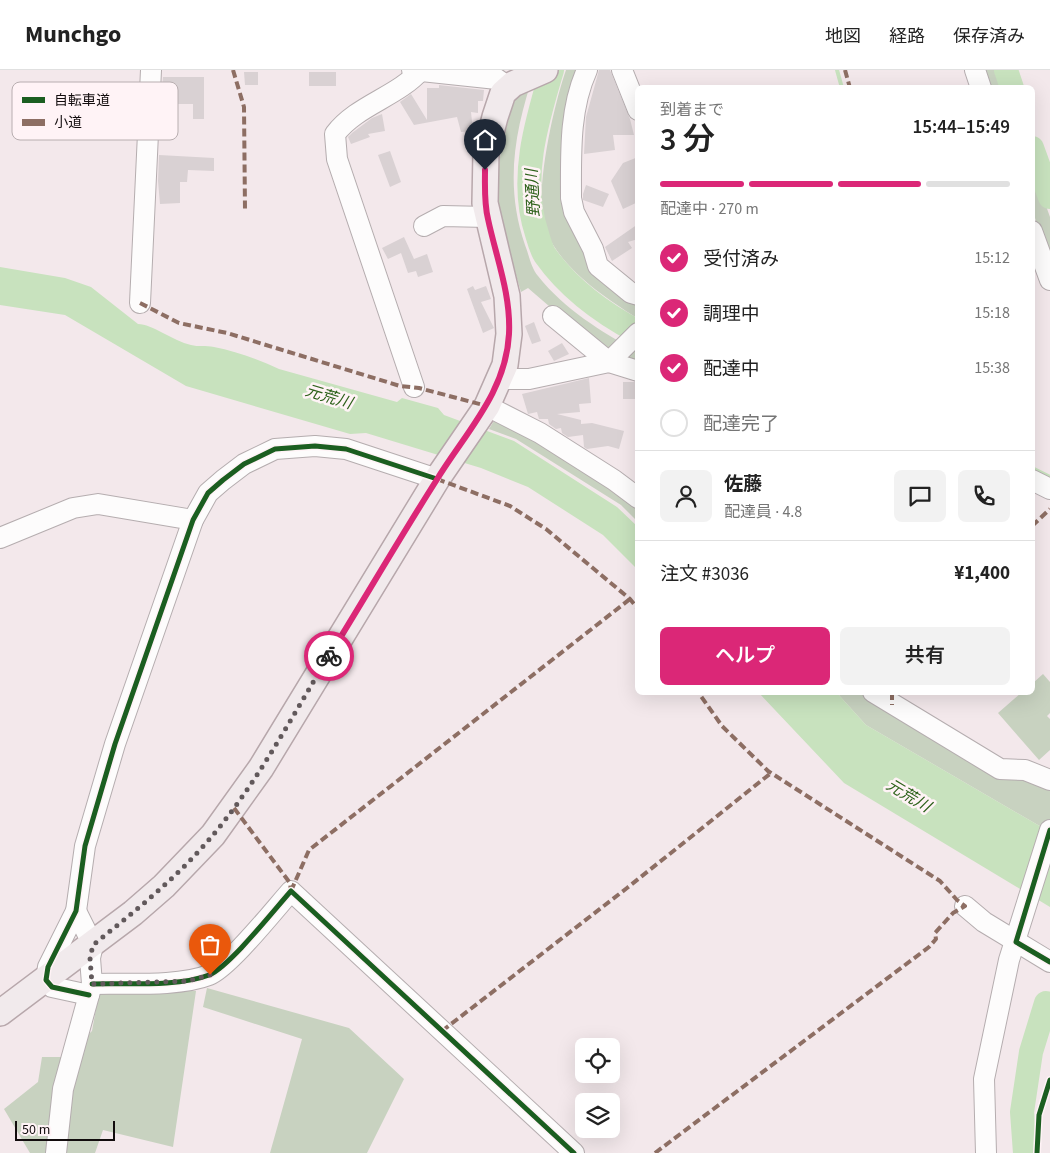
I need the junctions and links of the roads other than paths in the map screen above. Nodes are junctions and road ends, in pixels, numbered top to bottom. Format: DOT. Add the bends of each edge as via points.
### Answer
graph roads {
  1 [pos="418,70"];
  2 [pos="587,70"];
  3 [pos="622,70"];
  4 [pos="974,70"];
  5 [pos="523,77"];
  6 [pos="980,85"];
  7 [pos="635,102"];
  8 [pos="148,140"];
  9 [pos="487,217"];
  10 [pos="424,226"];
  11 [pos="1035,239"];
  12 [pos="1050,280"];
  13 [pos="635,294"];
  14 [pos="140,303"];
  15 [pos="553,316"];
  16 [pos="635,337"];
  17 [pos="611,361"];
  18 [pos="635,370"];
  19 [pos="500,380"];
  20 [pos="414,387"];
  21 [pos="485,408"];
  22 [pos="438,477"];
  23 [pos="1035,482"];
  24 [pos="1050,490"];
  25 [pos="635,496"];
  26 [pos="193,520"];
  27 [pos="0,538"];
  28 [pos="878,695"];
  29 [pos="1050,780"];
  30 [pos="1050,830"];
  31 [pos="965,906"];
  32 [pos="76,910"];
  33 [pos="1017,938"];
  34 [pos="93,945"];
  35 [pos="1050,962"];
  36 [pos="46,980"];
  37 [pos="90,990"];
  38 [pos="0,1013"];
  39 [pos="56,1153"];
  40 [pos="574,1153"];
  41 [pos="986,1153"];
  1 -- 5 [label="street" via="496,79"];
  1 -- 20 [label="street" via="408,84 344,123 335,134 337,158"];
  2 -- 13 [label="street" via="579,87 575,111 571,198 598,266"];
  3 -- 7 [label="street"];
  4 -- 6 [label="street"];
  5 -- 9 [label="main road" via="500,101 486,152 484,186"];
  8 -- 14 [label="street"];
  9 -- 10 [label="street" via="443,216"];
  9 -- 19 [label="main road" via="509,310 508,352"];
  11 -- 12 [label="street"];
  15 -- 17 [label="street"];
  16 -- 17 [label="street"];
  17 -- 18 [label="street"];
  17 -- 19 [label="street" via="529,379"];
  19 -- 21 [label="main road"];
  21 -- 22 [label="main road"];
  21 -- 25 [label="street" via="547,437"];
  22 -- 26 [label="street" via="346,450 315,446 275,449 244,464 222,480 208,493"];
  22 -- 34 [label="main road" via="234,808 194,857"];
  23 -- 24 [label="street"];
  26 -- 27 [label="street" via="98,504 73,508"];
  26 -- 32 [label="street" via="115,744 86,846"];
  28 -- 29 [label="street" via="1000,768 1025,770"];
  30 -- 33 [label="street"];
  31 -- 33 [label="street" via="984,922"];
  32 -- 34 [label="street"];
  32 -- 36 [label="street" via="48,967"];
  33 -- 35 [label="street"];
  33 -- 41 [label="street" via="984,1079"];
  34 -- 36 [label="main road"];
  34 -- 37 [label="street"];
  36 -- 37 [label="street" via="52,986"];
  36 -- 38 [label="main road"];
  37 -- 39 [label="street" via="63,1089"];
  37 -- 40 [label="street" via="188,981 210,975 225,964 291,891"];
}
